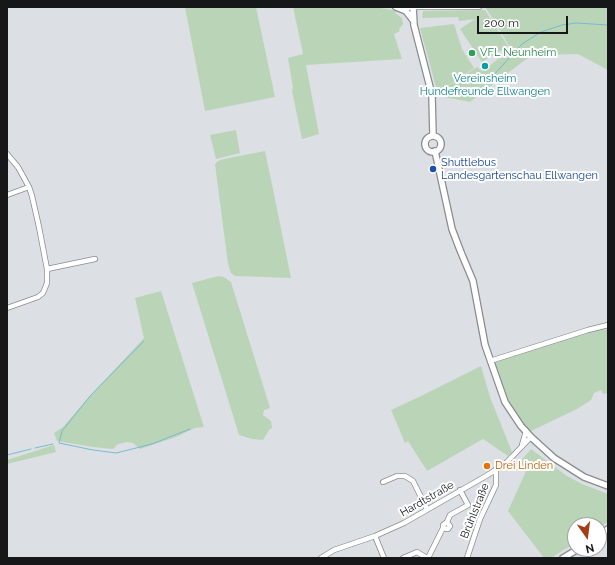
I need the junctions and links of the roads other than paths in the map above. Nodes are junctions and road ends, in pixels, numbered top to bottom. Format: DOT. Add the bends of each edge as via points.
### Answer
graph roads {
  1 [pos="396,7"];
  2 [pos="407,7"];
  3 [pos="413,7"];
  4 [pos="435,7"];
  5 [pos="479,7"];
  6 [pos="413,21"];
  7 [pos="433,136"];
  8 [pos="435,152"];
  9 [pos="7,154"];
  10 [pos="29,187"];
  11 [pos="7,195"];
  12 [pos="94,260"];
  13 [pos="47,269"];
  14 [pos="7,308"];
  15 [pos="608,325"];
  16 [pos="490,361"];
  17 [pos="526,432"];
  18 [pos="531,437"];
  19 [pos="521,448"];
  20 [pos="496,469"];
  21 [pos="383,482"];
  22 [pos="608,486"];
  23 [pos="460,490"];
  24 [pos="427,509"];
  25 [pos="375,536"];
  26 [pos="321,558"];
  27 [pos="384,558"];
  28 [pos="403,558"];
  29 [pos="428,558"];
  30 [pos="467,558"];
  1 -- 6 [label="main road" via="406,11"];
  2 -- 3 [label="main road"];
  3 -- 4 [label="street"];
  3 -- 6 [label="main road"];
  4 -- 5 [label="street"];
  6 -- 7 [label="main road" via="432,95"];
  7 -- 8 [label="main road" via="441,142"];
  7 -- 8 [label="main road" via="427,140 426,146 429,151"];
  8 -- 16 [label="main road" via="452,229 473,281 480,327"];
  9 -- 10 [label="street"];
  10 -- 11 [label="street"];
  10 -- 13 [label="street"];
  12 -- 13 [label="street"];
  13 -- 14 [label="street" via="47,283 43,293"];
  15 -- 16 [label="street"];
  16 -- 17 [label="main road" via="505,402"];
  17 -- 18 [label="main road"];
  17 -- 19 [label="street"];
  18 -- 19 [label="street, Hardtstraße"];
  18 -- 22 [label="main road" via="570,469"];
  19 -- 20 [label="street, Hardtstraße"];
  20 -- 23 [label="street, Hardtstraße"];
  20 -- 30 [label="street, Brühlstraße" via="496,485 480,519"];
  21 -- 24 [label="street" via="397,476 405,476 413,481"];
  23 -- 24 [label="street, Hardtstraße"];
  23 -- 29 [label="street" via="468,504 450,515 444,523"];
  24 -- 25 [label="street, Hardtstraße"];
  25 -- 26 [label="street, Hardtstraße" via="334,550"];
  25 -- 27 [label="street"];
  28 -- 29 [label="street" via="418,552"];
}
